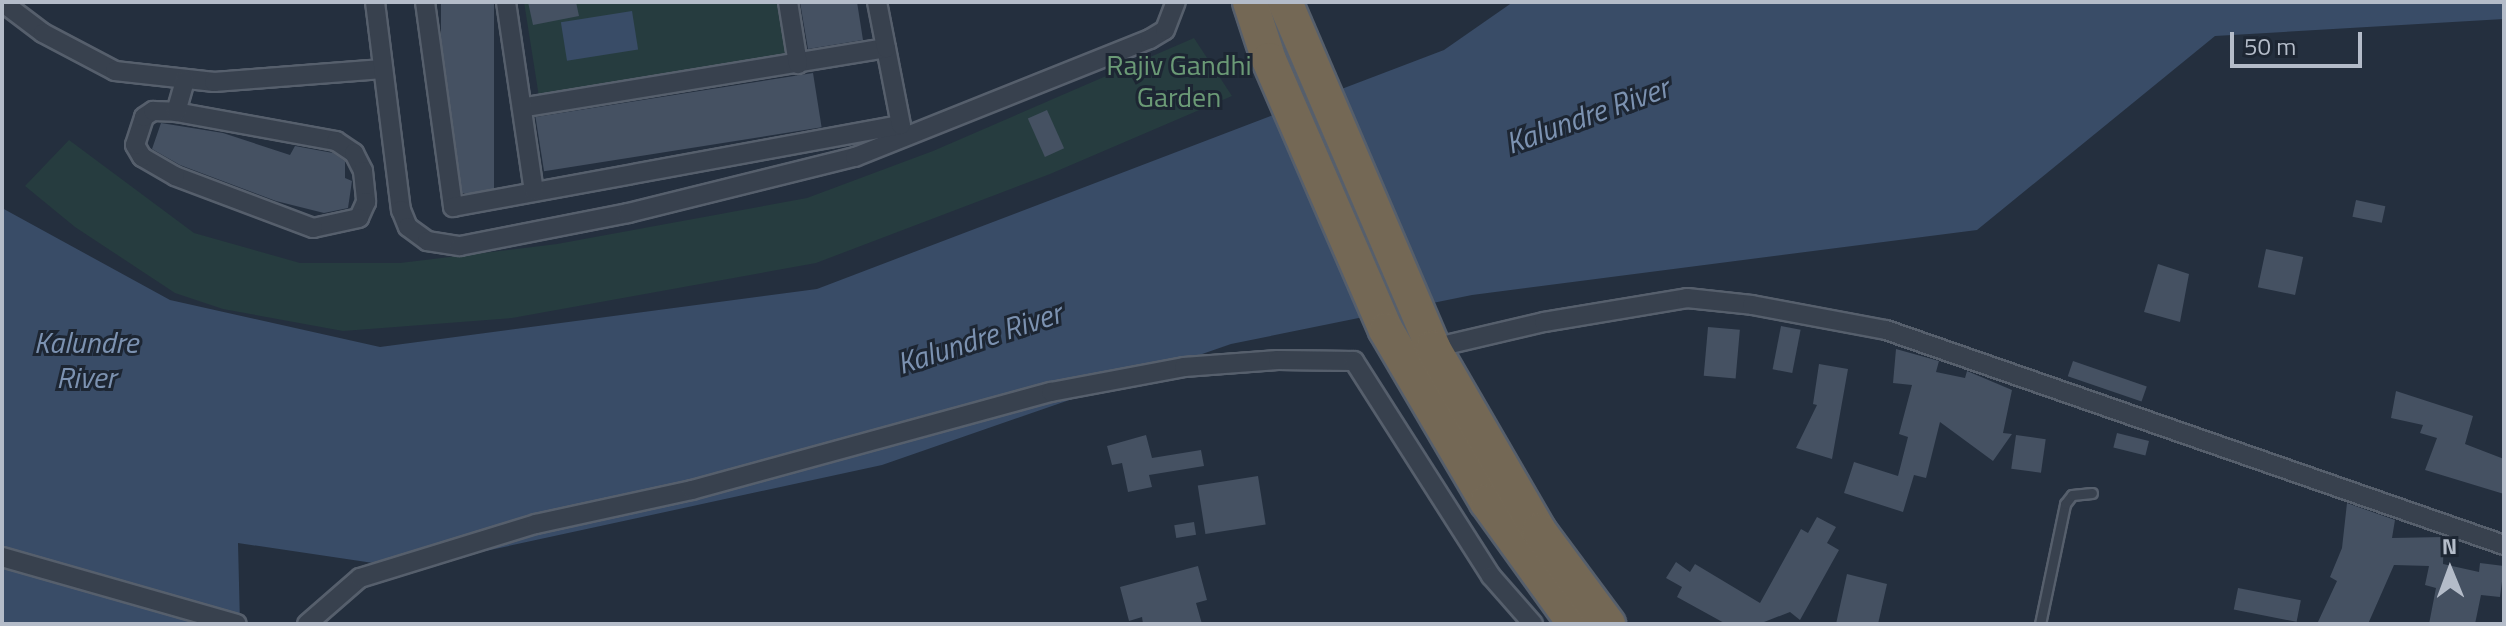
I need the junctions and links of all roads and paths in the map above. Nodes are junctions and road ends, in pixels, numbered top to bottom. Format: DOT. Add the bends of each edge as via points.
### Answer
graph roads {
  1 [pos="2,2"];
  2 [pos="375,2"];
  3 [pos="425,2"];
  4 [pos="506,2"];
  5 [pos="788,2"];
  6 [pos="877,2"];
  7 [pos="1176,2"];
  8 [pos="1250,2"];
  9 [pos="1285,2"];
  10 [pos="886,48"];
  11 [pos="798,64"];
  12 [pos="382,69"];
  13 [pos="185,80"];
  14 [pos="524,107"];
  15 [pos="176,112"];
  16 [pos="534,191"];
  17 [pos="1433,348"];
  18 [pos="2092,493"];
  19 [pos="2504,545"];
  20 [pos="2,557"];
  21 [pos="237,624"];
  22 [pos="307,624"];
  23 [pos="1533,624"];
  24 [pos="1575,624"];
  25 [pos="1608,624"];
  26 [pos="2040,624"];
  1 -- 13 [label="street" via="43,33 115,71"];
  2 -- 12 [label="street"];
  3 -- 16 [label="street" via="453,207"];
  4 -- 14 [label="street"];
  5 -- 11 [label="street"];
  6 -- 10 [label="street"];
  7 -- 12 [label="street" via="1165,30 1150,39 855,157 628,213 460,246 427,241 408,227 401,210"];
  8 -- 24 [label="highway" via="1269,60 1386,330 1487,502"];
  9 -- 17 [label="highway"];
  10 -- 11 [label="street"];
  10 -- 16 [label="street" via="901,125"];
  11 -- 14 [label="street"];
  12 -- 13 [label="street"];
  13 -- 15 [label="street"];
  14 -- 16 [label="street"];
  15 -- 15 [label="street" via="153,111 144,117 135,145 142,157 175,176 313,228 359,218 366,202 363,171 354,153 336,141"];
  17 -- 19 [label="street" via="1544,322 1687,298 1767,307 1886,330"];
  17 -- 25 [label="highway" via="1539,531"];
  18 -- 26 [label="lane" via="2072,495 2065,504"];
  20 -- 21 [label="street"];
  22 -- 23 [label="street" via="360,578 536,524 692,490 1051,392 1184,367 1278,360 1354,361 1491,576"];
}
